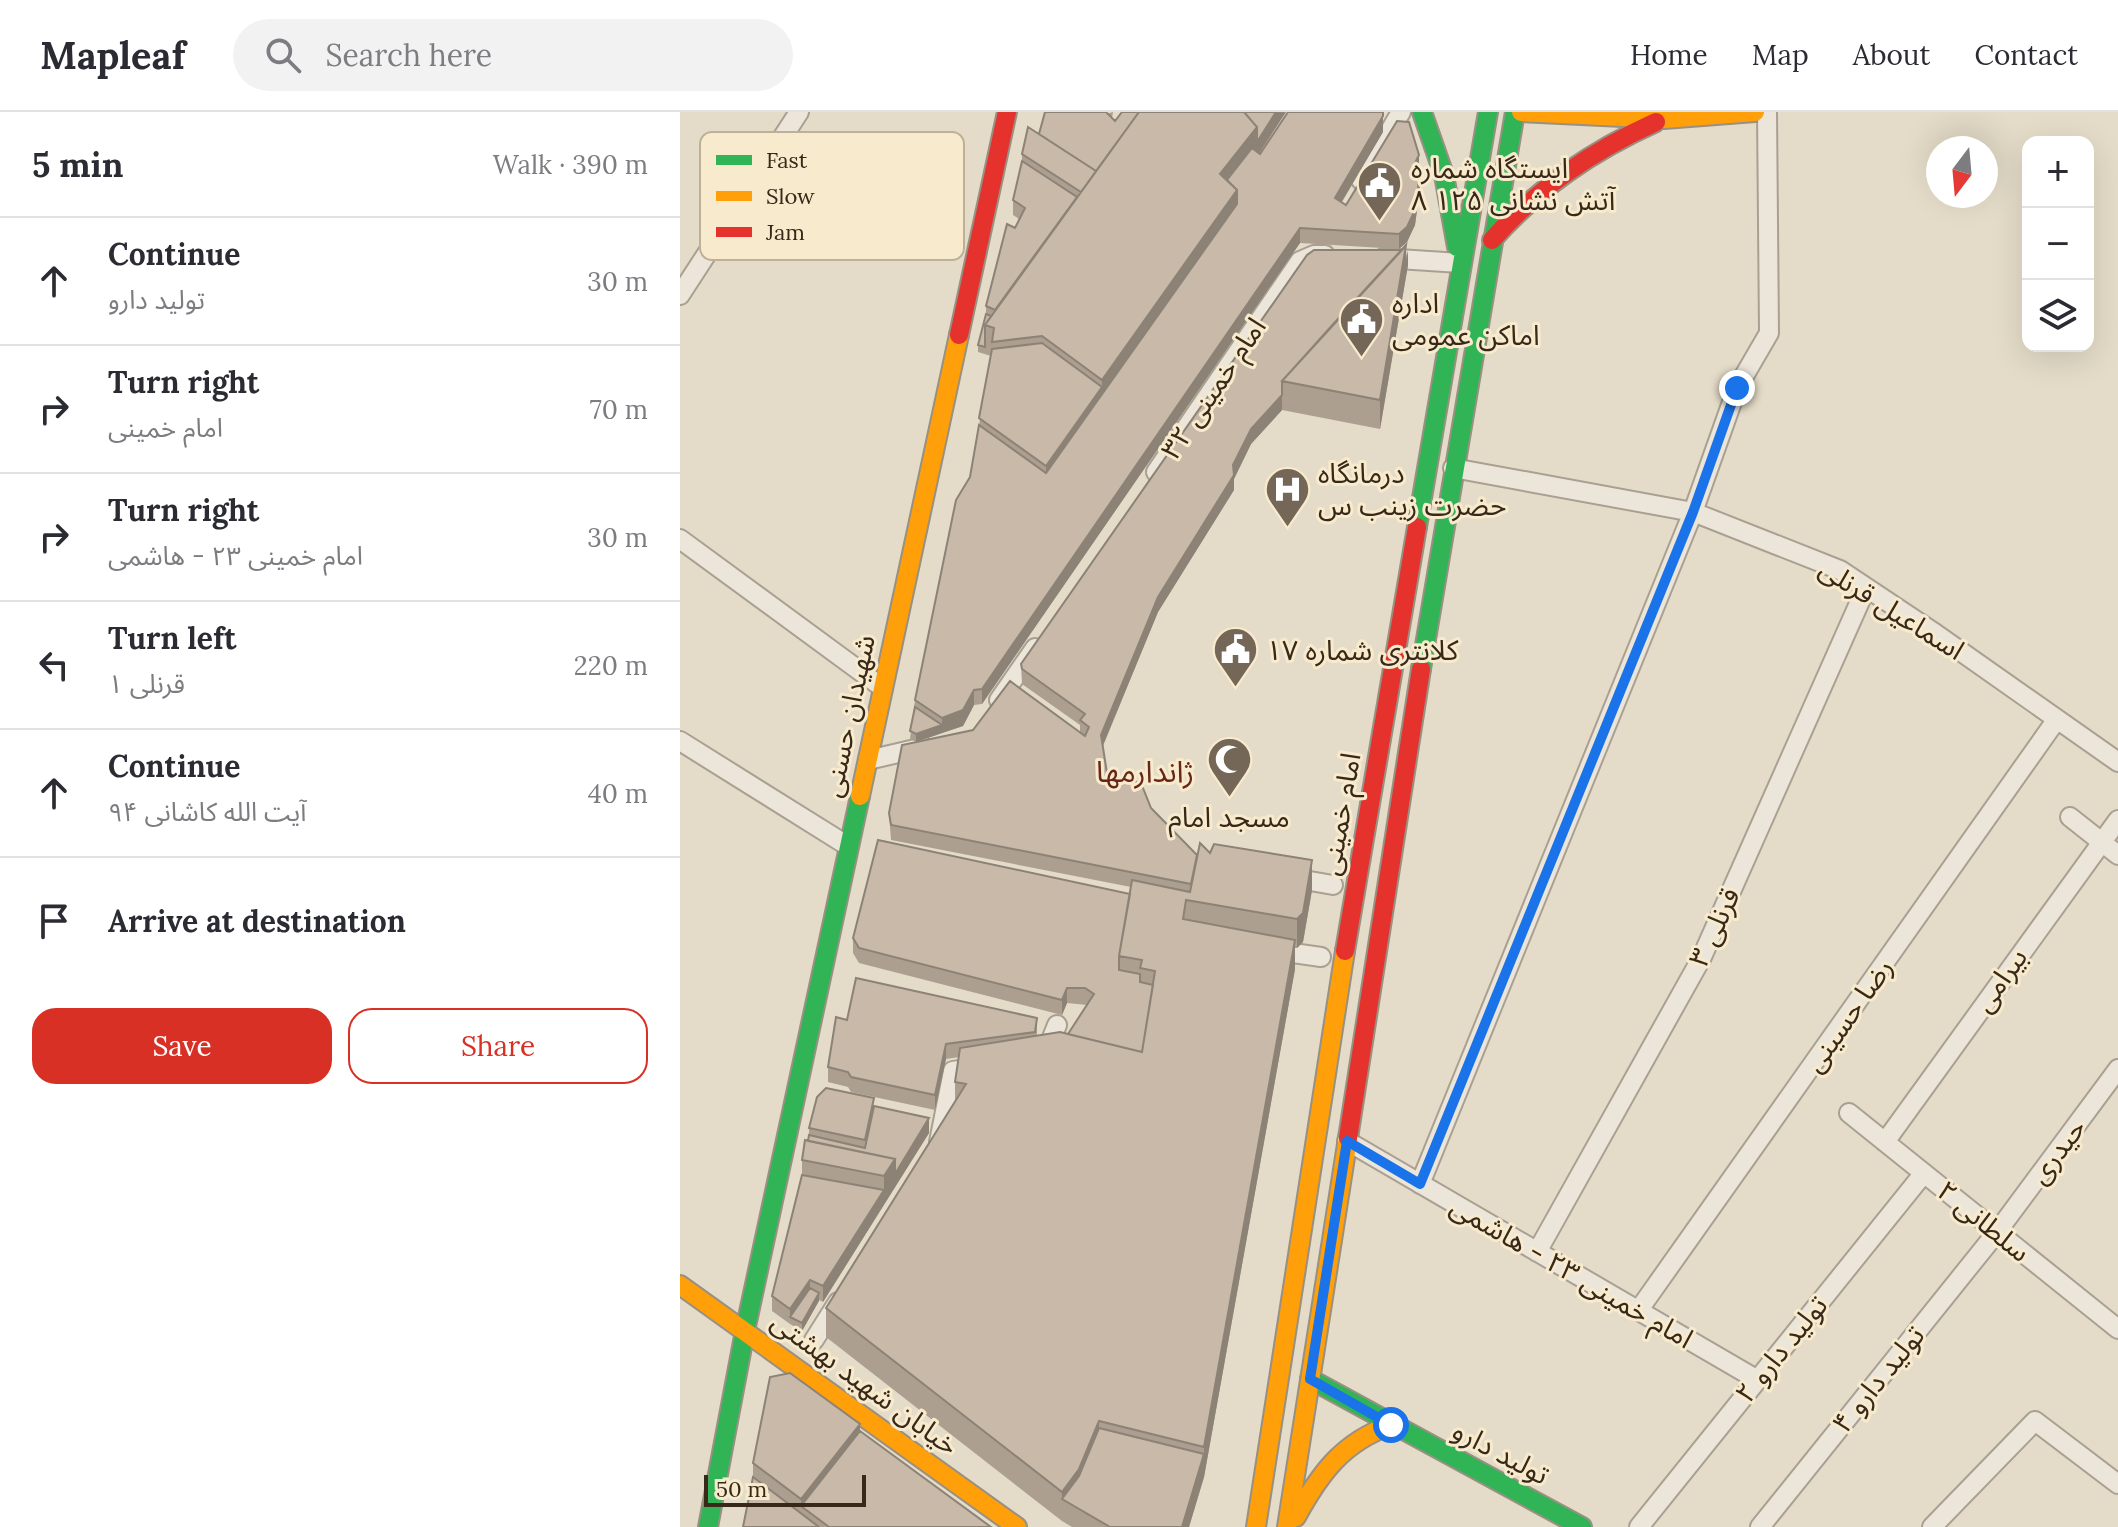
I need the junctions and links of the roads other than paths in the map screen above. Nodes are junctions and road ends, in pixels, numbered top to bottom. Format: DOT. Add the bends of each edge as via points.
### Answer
graph roads {
  1 [pos="799,112"];
  2 [pos="1007,112"];
  3 [pos="1401,112"];
  4 [pos="1422,112"];
  5 [pos="1488,112"];
  6 [pos="1515,112"];
  7 [pos="1521,112"];
  8 [pos="1755,112"];
  9 [pos="1767,112"];
  10 [pos="1664,119"];
  11 [pos="786,132"];
  12 [pos="1349,201"];
  13 [pos="1492,240"];
  14 [pos="703,260"];
  15 [pos="1460,263"];
  16 [pos="680,295"];
  17 [pos="1453,468"];
  18 [pos="1142,493"];
  19 [pos="1693,512"];
  20 [pos="680,539"];
  21 [pos="1865,590"];
  22 [pos="1045,634"];
  23 [pos="883,688"];
  24 [pos="991,711"];
  25 [pos="2057,719"];
  26 [pos="680,741"];
  27 [pos="937,745"];
  28 [pos="868,760"];
  29 [pos="2118,762"];
  30 [pos="2070,817"];
  31 [pos="2118,820"];
  32 [pos="2100,841"];
  33 [pos="848,846"];
  34 [pos="2118,855"];
  35 [pos="1271,875"];
  36 [pos="1333,885"];
  37 [pos="1247,947"];
  38 [pos="1321,957"];
  39 [pos="1057,1025"];
  40 [pos="1026,1060"];
  41 [pos="997,1064"];
  42 [pos="2118,1069"];
  43 [pos="1849,1113"];
  44 [pos="1347,1141"];
  45 [pos="1885,1142"];
  46 [pos="929,1160"];
  47 [pos="1924,1173"];
  48 [pos="1420,1184"];
  49 [pos="1997,1232"];
  50 [pos="1537,1252"];
  51 [pos="680,1285"];
  52 [pos="847,1289"];
  53 [pos="1638,1311"];
  54 [pos="2118,1329"];
  55 [pos="745,1331"];
  56 [pos="814,1340"];
  57 [pos="1310,1379"];
  58 [pos="1756,1379"];
  59 [pos="1391,1425"];
  60 [pos="2118,1484"];
  61 [pos="708,1527"];
  62 [pos="1017,1527"];
  63 [pos="1256,1527"];
  64 [pos="1289,1527"];
  65 [pos="1582,1527"];
  66 [pos="1639,1527"];
  67 [pos="1760,1527"];
  68 [pos="1932,1527"];
  1 -- 11 [label="street"];
  2 -- 23 [label="main road, شهیدان حسنی"];
  3 -- 12 [label="street"];
  4 -- 15 [label="main road" via="1444,175"];
  5 -- 15 [label="main road, امام خمینی"];
  6 -- 13 [label="main road, امام خمینی"];
  7 -- 10 [label="main road"];
  8 -- 10 [label="main road"];
  9 -- 19 [label="street" via="1769,333 1737,388"];
  10 -- 13 [label="main road" via="1600,147 1562,172"];
  13 -- 17 [label="main road, امام خمینی"];
  14 -- 16 [label="street"];
  15 -- 18 [label="street, امام خمینی ۳۲" via="1314,255 1300,261"];
  15 -- 63 [label="main road, امام خمینی"];
  17 -- 19 [label="street, اسماعیل قرنلی"];
  17 -- 44 [label="main road, امام خمینی"];
  19 -- 21 [label="street, اسماعیل قرنلی" via="1840,570"];
  19 -- 48 [label="street"];
  20 -- 23 [label="street"];
  21 -- 25 [label="street, اسماعیل قرنلی"];
  21 -- 50 [label="street, قرنلی ۳" via="1701,959"];
  22 -- 24 [label="street" via="1013,689"];
  23 -- 28 [label="main road, شهیدان حسنی"];
  25 -- 29 [label="street, اسماعیل قرنلی"];
  25 -- 53 [label="street, رضا حسینی"];
  26 -- 33 [label="street"];
  27 -- 28 [label="street"];
  28 -- 33 [label="main road, شهیدان حسنی"];
  30 -- 32 [label="street"];
  31 -- 32 [label="street, بیرامی"];
  32 -- 34 [label="street"];
  32 -- 45 [label="street, بیرامی"];
  33 -- 55 [label="main road, شهیدان حسنی"];
  35 -- 36 [label="street"];
  37 -- 38 [label="street"];
  39 -- 40 [label="street" via="1048,1051"];
  41 -- 46 [label="street" via="953,1071 937,1147"];
  42 -- 49 [label="street, حیدری"];
  43 -- 45 [label="street, ۲ سلطانی"];
  44 -- 48 [label="street, امام خمینی ۲۳ - هاشمی"];
  44 -- 57 [label="main road, امام خمینی"];
  45 -- 47 [label="street, ۲ سلطانی"];
  47 -- 49 [label="street, ۲ سلطانی"];
  47 -- 58 [label="street, تولید دارو ۲"];
  48 -- 50 [label="street, امام خمینی ۲۳ - هاشمی"];
  49 -- 54 [label="street, ۲ سلطانی"];
  49 -- 67 [label="street, تولید دارو ۴"];
  50 -- 53 [label="street, امام خمینی ۲۳ - هاشمی"];
  51 -- 55 [label="main road, خیابان شهید بهشتی"];
  52 -- 56 [label="street"];
  53 -- 58 [label="street, امام خمینی ۲۳ - هاشمی"];
  55 -- 61 [label="main road, شهیدان حسنی"];
  55 -- 62 [label="main road, خیابان شهید بهشتی"];
  57 -- 59 [label="main road, تولید دارو"];
  57 -- 64 [label="main road, امام خمینی"];
  58 -- 66 [label="street, تولید دارو ۲"];
  59 -- 64 [label="main road" via="1365,1433 1341,1449 1320,1472"];
  59 -- 65 [label="main road, تولید دارو"];
  60 -- 68 [label="street" via="2035,1421"];
}
